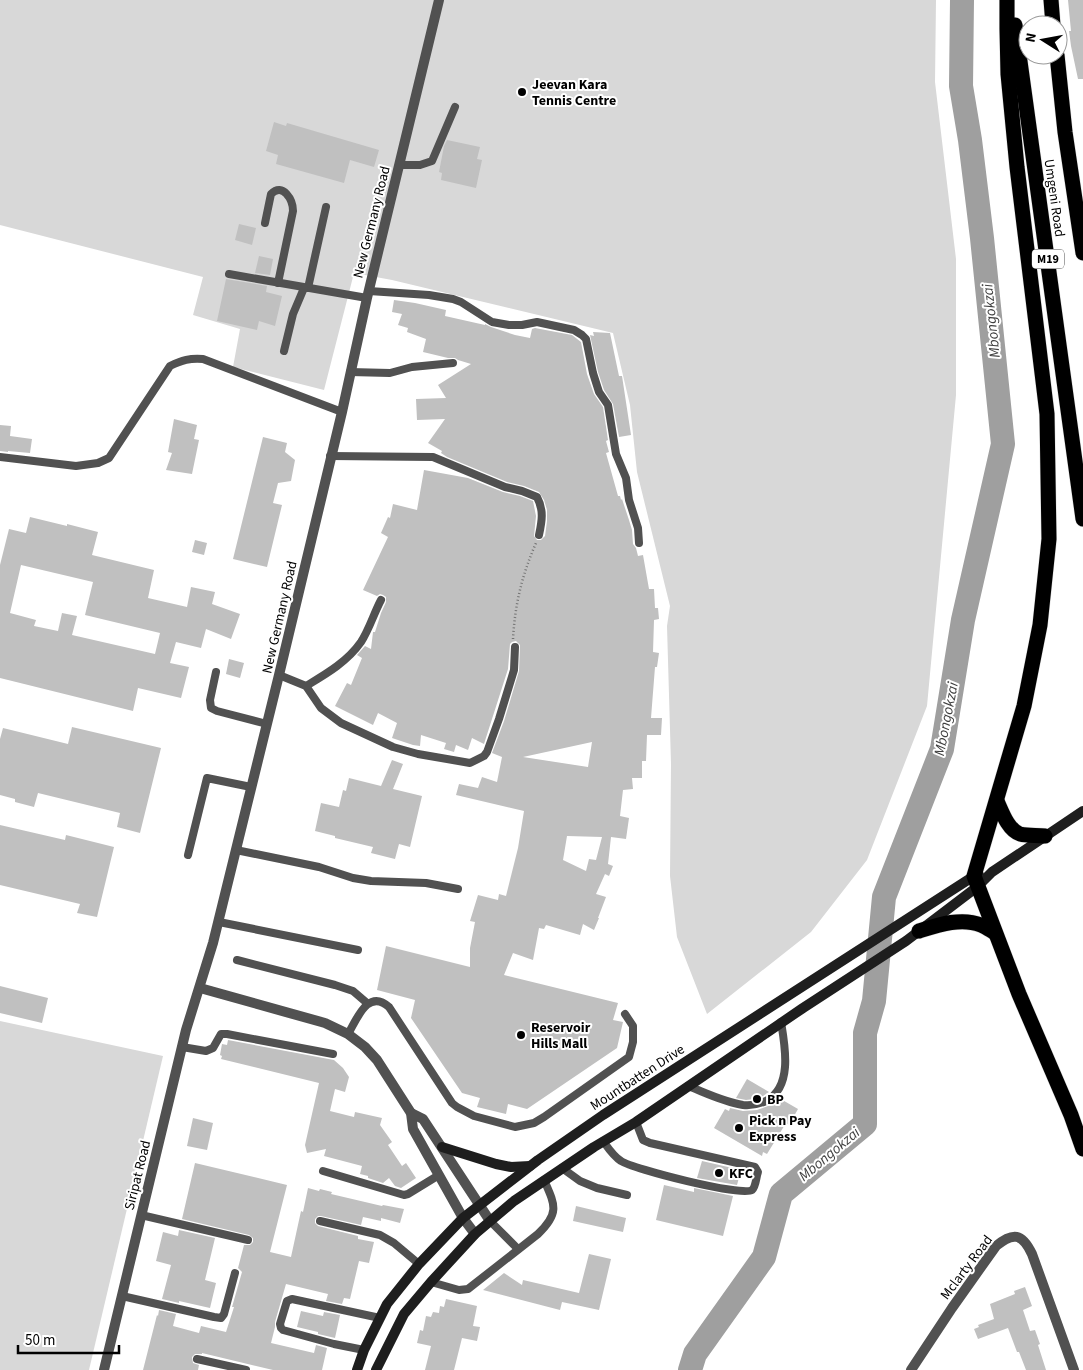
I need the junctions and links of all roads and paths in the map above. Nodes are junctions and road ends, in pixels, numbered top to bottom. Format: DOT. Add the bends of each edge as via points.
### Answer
graph roads {
  1 [pos="440,0"];
  2 [pos="1008,0"];
  3 [pos="1012,0"];
  4 [pos="1051,0"];
  5 [pos="1052,15"];
  6 [pos="1058,65"];
  7 [pos="455,107"];
  8 [pos="1066,132"];
  9 [pos="399,165"];
  10 [pos="1083,200"];
  11 [pos="326,207"];
  12 [pos="265,223"];
  13 [pos="1083,253"];
  14 [pos="229,274"];
  15 [pos="278,283"];
  16 [pos="306,288"];
  17 [pos="368,295"];
  18 [pos="284,351"];
  19 [pos="453,363"];
  20 [pos="350,372"];
  21 [pos="342,412"];
  22 [pos="330,456"];
  23 [pos="0,457"];
  24 [pos="1083,519"];
  25 [pos="539,535"];
  26 [pos="639,543"];
  27 [pos="381,600"];
  28 [pos="515,647"];
  29 [pos="216,672"];
  30 [pos="279,675"];
  31 [pos="306,686"];
  32 [pos="267,724"];
  33 [pos="252,787"];
  34 [pos="997,801"];
  35 [pos="1083,810"];
  36 [pos="1045,836"];
  37 [pos="236,850"];
  38 [pos="188,855"];
  39 [pos="976,882"];
  40 [pos="458,889"];
  41 [pos="218,922"];
  42 [pos="919,931"];
  43 [pos="995,932"];
  44 [pos="358,950"];
  45 [pos="237,960"];
  46 [pos="200,988"];
  47 [pos="367,1003"];
  48 [pos="625,1014"];
  49 [pos="781,1022"];
  50 [pos="348,1034"];
  51 [pos="182,1047"];
  52 [pos="333,1054"];
  53 [pos="688,1086"];
  54 [pos="411,1113"];
  55 [pos="636,1122"];
  56 [pos="603,1141"];
  57 [pos="442,1147"];
  58 [pos="1083,1149"];
  59 [pos="530,1166"];
  60 [pos="562,1168"];
  61 [pos="323,1171"];
  62 [pos="439,1175"];
  63 [pos="544,1180"];
  64 [pos="627,1195"];
  65 [pos="479,1205"];
  66 [pos="141,1215"];
  67 [pos="464,1218"];
  68 [pos="490,1220"];
  69 [pos="320,1221"];
  70 [pos="475,1234"];
  71 [pos="248,1240"];
  72 [pos="518,1250"];
  73 [pos="419,1264"];
  74 [pos="235,1273"];
  75 [pos="431,1282"];
  76 [pos="122,1296"];
  77 [pos="380,1318"];
  78 [pos="364,1350"];
  79 [pos="197,1359"];
  80 [pos="104,1370"];
  81 [pos="246,1370"];
  82 [pos="357,1370"];
  83 [pos="376,1370"];
  84 [pos="911,1370"];
  85 [pos="1074,1370"];
  1 -- 9 [label="street, New Germany Road"];
  2 -- 34 [label="highway" via="1008,74 1047,414 1049,539 1040,625 1024,706"];
  3 -- 24 [label="highway, Umgeni Road / M19"];
  4 -- 5 [label="highway"];
  6 -- 8 [label="highway, Umgeni Road / M19"];
  7 -- 9 [label="lane" via="432,160 420,165"];
  8 -- 10 [label="highway"];
  8 -- 13 [label="highway, Umgeni Road / M19"];
  9 -- 17 [label="street, New Germany Road"];
  11 -- 16 [label="lane"];
  12 -- 15 [label="lane" via="274,190 289,195 293,211"];
  14 -- 15 [label="lane"];
  15 -- 16 [label="lane"];
  16 -- 17 [label="lane"];
  16 -- 18 [label="lane" via="293,314"];
  17 -- 20 [label="street, New Germany Road"];
  17 -- 26 [label="lane" via="448,297 492,322 509,325 537,322 574,330 582,335 586,339 599,392 608,405 616,454 626,478"];
  19 -- 20 [label="lane" via="390,373"];
  20 -- 21 [label="street, New Germany Road"];
  21 -- 22 [label="street, New Germany Road"];
  21 -- 23 [label="lane" via="203,359 192,358 170,366 109,458 76,466"];
  22 -- 25 [label="lane" via="433,456 537,497 542,511"];
  22 -- 30 [label="street, New Germany Road"];
  25 -- 28 [label="path" via="520,586 513,626 512,642"];
  27 -- 31 [label="lane" via="361,641 349,656"];
  28 -- 31 [label="lane" via="514,670 490,744 484,756 470,763 393,747 358,731 321,708"];
  29 -- 32 [label="lane" via="211,708"];
  30 -- 31 [label="lane"];
  30 -- 32 [label="street, New Germany Road"];
  32 -- 33 [label="street, New Germany Road"];
  33 -- 37 [label="street, New Germany Road"];
  33 -- 38 [label="lane" via="207,778"];
  34 -- 36 [label="highway" via="1014,831"];
  34 -- 39 [label="highway"];
  35 -- 36 [label="main road, Mountbatten Drive"];
  36 -- 39 [label="main road, Mountbatten Drive"];
  37 -- 40 [label="lane" via="318,867 352,878 426,883"];
  37 -- 41 [label="street, New Germany Road"];
  39 -- 42 [label="main road, Mountbatten Drive"];
  39 -- 43 [label="highway"];
  39 -- 59 [label="main road, Mountbatten Drive" via="930,905"];
  41 -- 44 [label="lane"];
  41 -- 46 [label="street, New Germany Road"];
  42 -- 43 [label="highway" via="961,921 979,924"];
  42 -- 49 [label="main road, Mountbatten Drive"];
  43 -- 58 [label="highway"];
  45 -- 47 [label="lane" via="335,985 353,991"];
  46 -- 50 [label="street" via="324,1023"];
  46 -- 51 [label="street, Siripat Road"];
  47 -- 48 [label="lane" via="378,1001 389,1007 457,1107 474,1116 516,1127 544,1117 629,1057 633,1026"];
  47 -- 50 [label="lane"];
  49 -- 53 [label="main road, Mountbatten Drive"];
  49 -- 53 [label="lane" via="786,1050 785,1070 773,1097 758,1104 744,1105"];
  50 -- 54 [label="street" via="377,1060"];
  51 -- 52 [label="lane" via="206,1052 213,1048 221,1034 228,1034"];
  51 -- 66 [label="street, Siripat Road"];
  53 -- 55 [label="main road, Mountbatten Drive"];
  54 -- 57 [label="street" via="423,1119"];
  54 -- 62 [label="street" via="413,1129"];
  55 -- 56 [label="main road, Mountbatten Drive"];
  55 -- 56 [label="lane" via="644,1140 650,1143 755,1167 758,1172 754,1188 743,1192 727,1190 632,1166 618,1159"];
  56 -- 60 [label="main road, Mountbatten Drive"];
  57 -- 59 [label="main road" via="496,1164"];
  57 -- 65 [label="street"];
  59 -- 65 [label="main road, Mountbatten Drive"];
  60 -- 63 [label="main road, Mountbatten Drive"];
  60 -- 64 [label="lane" via="580,1181"];
  61 -- 62 [label="lane" via="404,1195"];
  62 -- 67 [label="street"];
  63 -- 68 [label="main road, Mountbatten Drive"];
  63 -- 72 [label="lane" via="554,1202 552,1218"];
  65 -- 67 [label="main road, Mountbatten Drive"];
  65 -- 68 [label="street"];
  66 -- 71 [label="lane"];
  66 -- 76 [label="street, Siripat Road"];
  67 -- 70 [label="street"];
  67 -- 73 [label="main road, Mountbatten Drive"];
  68 -- 70 [label="main road, Mountbatten Drive"];
  68 -- 72 [label="lane"];
  69 -- 73 [label="lane" via="380,1235"];
  70 -- 75 [label="main road, Mountbatten Drive"];
  72 -- 75 [label="lane" via="468,1289 459,1290"];
  73 -- 77 [label="main road, Mountbatten Drive" via="387,1304"];
  74 -- 76 [label="lane" via="221,1318"];
  75 -- 83 [label="main road, Mountbatten Drive" via="404,1314"];
  76 -- 80 [label="street, Siripat Road"];
  77 -- 78 [label="main road, Mountbatten Drive"];
  77 -- 78 [label="lane" via="292,1299 287,1301 280,1324 283,1330"];
  78 -- 82 [label="main road, Mountbatten Drive"];
  79 -- 81 [label="lane"];
  84 -- 85 [label="street, Mclarty Road" via="996,1246 1011,1236 1027,1243"];
}
